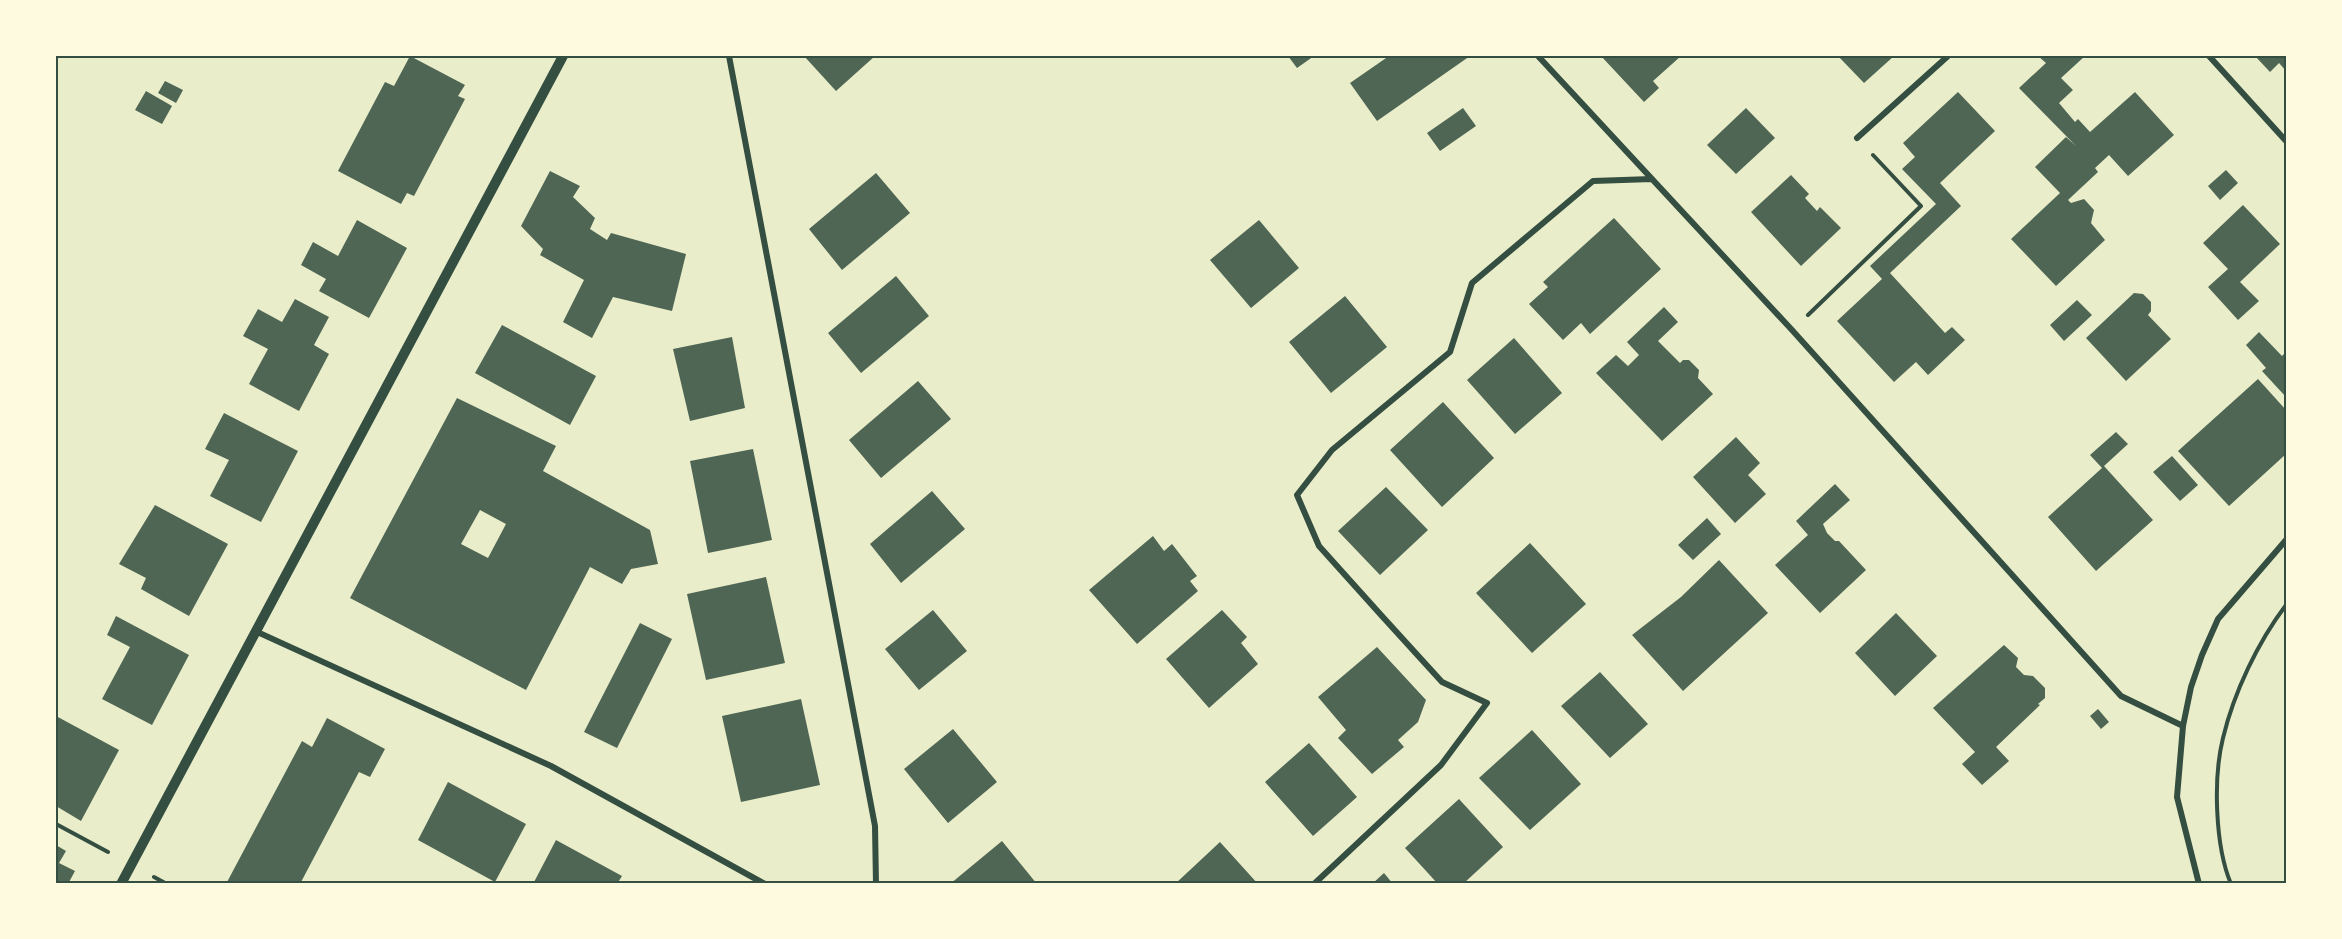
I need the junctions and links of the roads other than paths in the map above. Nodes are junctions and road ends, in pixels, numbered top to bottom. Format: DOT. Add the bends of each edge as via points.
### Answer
graph roads {
  1 [pos="563,56"];
  2 [pos="729,56"];
  3 [pos="1538,56"];
  4 [pos="1948,56"];
  5 [pos="2209,56"];
  6 [pos="1857,138"];
  7 [pos="2286,141"];
  8 [pos="1652,179"];
  9 [pos="2286,540"];
  10 [pos="255,631"];
  11 [pos="2183,726"];
  12 [pos="121,884"];
  13 [pos="765,884"];
  14 [pos="876,884"];
  15 [pos="1314,884"];
  16 [pos="2199,884"];
  1 -- 10 [label="street"];
  2 -- 14 [label="street" via="875,826"];
  3 -- 8 [label="street"];
  4 -- 6 [label="street"];
  5 -- 7 [label="street"];
  8 -- 11 [label="street" via="2121,696"];
  8 -- 15 [label="street" via="1593,181 1472,283 1450,352 1332,450 1297,495 1319,546 1396,632 1442,682 1487,703 1441,765"];
  9 -- 11 [label="street" via="2218,619 2198,666"];
  10 -- 12 [label="street"];
  10 -- 13 [label="street" via="551,766"];
  11 -- 16 [label="street" via="2177,797"];
}
